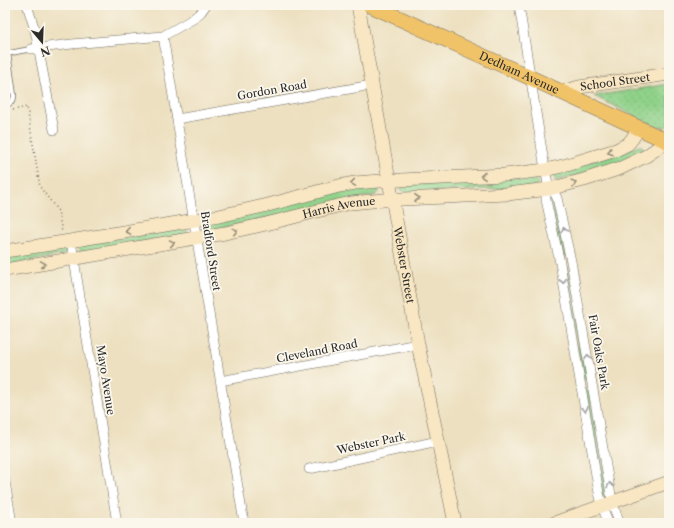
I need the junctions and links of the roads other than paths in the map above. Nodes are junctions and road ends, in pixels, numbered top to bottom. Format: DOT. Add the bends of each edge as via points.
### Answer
graph roads {
  1 [pos="27,5"];
  2 [pos="206,5"];
  3 [pos="358,5"];
  4 [pos="370,5"];
  5 [pos="519,5"];
  6 [pos="163,36"];
  7 [pos="35,49"];
  8 [pos="7,53"];
  9 [pos="669,74"];
  10 [pos="530,78"];
  11 [pos="372,85"];
  12 [pos="561,92"];
  13 [pos="5,105"];
  14 [pos="177,119"];
  15 [pos="639,128"];
  16 [pos="54,130"];
  17 [pos="667,142"];
  18 [pos="545,170"];
  19 [pos="389,180"];
  20 [pos="549,189"];
  21 [pos="392,199"];
  22 [pos="194,220"];
  23 [pos="197,238"];
  24 [pos="67,242"];
  25 [pos="5,251"];
  26 [pos="74,259"];
  27 [pos="571,261"];
  28 [pos="560,263"];
  29 [pos="5,270"];
  30 [pos="418,344"];
  31 [pos="220,381"];
  32 [pos="592,384"];
  33 [pos="581,386"];
  34 [pos="438,441"];
  35 [pos="309,469"];
  36 [pos="5,482"];
  37 [pos="669,482"];
  38 [pos="608,504"];
  39 [pos="12,523"];
  40 [pos="117,523"];
  41 [pos="244,523"];
  42 [pos="454,523"];
  43 [pos="554,523"];
  44 [pos="608,523"];
  45 [pos="620,523"];
  1 -- 7 [label="street" via="35,30"];
  2 -- 6 [label="street" via="193,19"];
  3 -- 11 [label="street, Webster Street"];
  4 -- 10 [label="main road, Dedham Avenue"];
  5 -- 10 [label="street, Fair Oaks Park"];
  6 -- 7 [label="street"];
  6 -- 14 [label="street, Bradford Street"];
  7 -- 8 [label="lane"];
  7 -- 16 [label="street"];
  8 -- 13 [label="lane" via="14,99"];
  9 -- 12 [label="street, School Street"];
  10 -- 12 [label="main road, Dedham Avenue"];
  10 -- 18 [label="street, Fair Oaks Park"];
  11 -- 14 [label="street, Gordon Road"];
  11 -- 19 [label="street, Webster Street"];
  12 -- 15 [label="main road, Dedham Avenue"];
  14 -- 22 [label="street, Bradford Street"];
  15 -- 17 [label="main road, Dedham Avenue"];
  15 -- 18 [label="street, Harris Avenue, one-way" via="628,144 616,150"];
  20 -- 17 [label="street, Harris Avenue, one-way" via="621,168"];
  18 -- 19 [label="street, Harris Avenue, one-way" via="497,176"];
  18 -- 20 [label="street, Fair Oaks Park"];
  19 -- 21 [label="street, Webster Street"];
  19 -- 22 [label="street, Harris Avenue, one-way" via="347,184 252,209"];
  21 -- 20 [label="street, Harris Avenue, one-way" via="507,194"];
  27 -- 20 [label="street, Fair Oaks Park, one-way" via="557,198"];
  20 -- 28 [label="street, Fair Oaks Park" via="546,200"];
  23 -- 21 [label="street, Harris Avenue, one-way" via="341,205"];
  21 -- 30 [label="street, Webster Street"];
  22 -- 23 [label="street, Bradford Street"];
  22 -- 24 [label="street, Harris Avenue, one-way"];
  26 -- 23 [label="street, Harris Avenue, one-way"];
  23 -- 31 [label="street, Bradford Street"];
  24 -- 25 [label="street, Harris Avenue"];
  24 -- 26 [label="street, Mayo Avenue"];
  29 -- 26 [label="street, Harris Avenue, one-way"];
  26 -- 40 [label="street, Mayo Avenue"];
  27 -- 28 [label="street"];
  32 -- 27 [label="street, Fair Oaks Park, one-way"];
  28 -- 33 [label="street, Fair Oaks Park, one-way"];
  30 -- 31 [label="street, Cleveland Road"];
  30 -- 34 [label="street, Webster Street"];
  31 -- 41 [label="street, Bradford Street"];
  32 -- 33 [label="street"];
  38 -- 32 [label="street, Fair Oaks Park, one-way"];
  33 -- 38 [label="street, Fair Oaks Park, one-way" via="599,493"];
  34 -- 35 [label="street, Webster Park"];
  34 -- 42 [label="street, Webster Street"];
  36 -- 39 [label="street"];
  37 -- 38 [label="street"];
  38 -- 43 [label="street"];
  38 -- 44 [label="street, Fair Oaks Park"];
  38 -- 45 [label="street, Fair Oaks Park"];
}
